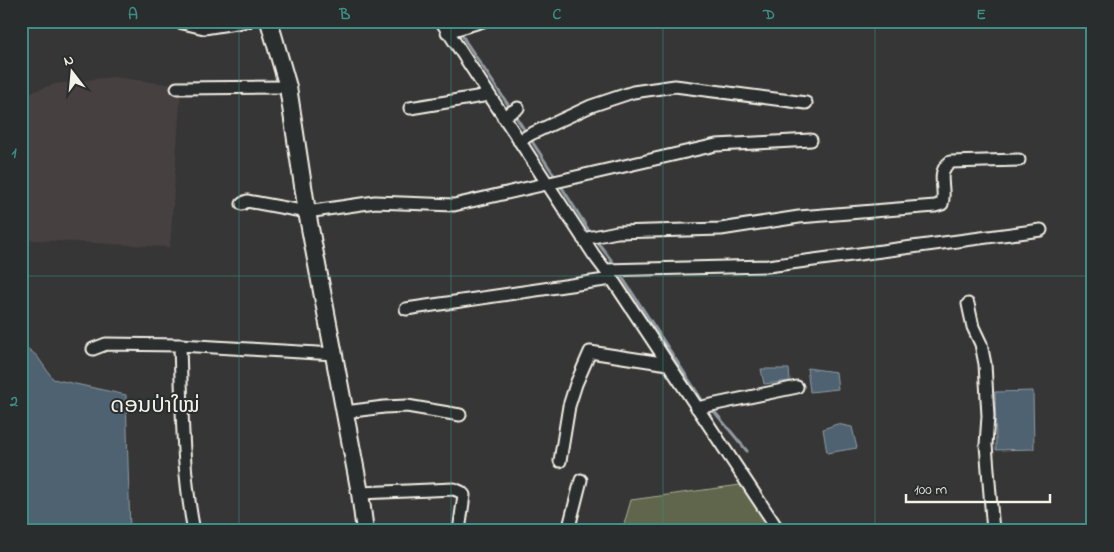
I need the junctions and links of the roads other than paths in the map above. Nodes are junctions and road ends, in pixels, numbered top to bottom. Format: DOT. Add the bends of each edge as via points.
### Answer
graph roads {
  1 [pos="174,21"];
  2 [pos="248,21"];
  3 [pos="269,21"];
  4 [pos="441,21"];
  5 [pos="482,21"];
  6 [pos="454,30"];
  7 [pos="288,87"];
  8 [pos="177,88"];
  9 [pos="489,95"];
  10 [pos="806,103"];
  11 [pos="410,108"];
  12 [pos="524,138"];
  13 [pos="811,140"];
  14 [pos="1019,160"];
  15 [pos="547,184"];
  16 [pos="242,204"];
  17 [pos="307,212"];
  18 [pos="1041,230"];
  19 [pos="591,237"];
  20 [pos="608,275"];
  21 [pos="968,304"];
  22 [pos="406,309"];
  23 [pos="180,345"];
  24 [pos="93,349"];
  25 [pos="334,354"];
  26 [pos="668,364"];
  27 [pos="797,387"];
  28 [pos="697,408"];
  29 [pos="345,412"];
  30 [pos="460,415"];
  31 [pos="560,461"];
  32 [pos="581,480"];
  33 [pos="360,493"];
  34 [pos="194,531"];
  35 [pos="366,531"];
  36 [pos="459,531"];
  37 [pos="568,531"];
  38 [pos="779,531"];
  39 [pos="993,531"];
  1 -- 2 [label="street" via="204,28"];
  3 -- 7 [label="street"];
  4 -- 6 [label="street"];
  5 -- 6 [label="street"];
  6 -- 9 [label="street"];
  7 -- 8 [label="street"];
  7 -- 17 [label="street"];
  9 -- 11 [label="street"];
  9 -- 12 [label="street" via="511,112"];
  10 -- 12 [label="street" via="674,86 633,92 592,106"];
  12 -- 15 [label="street"];
  13 -- 15 [label="street" via="716,145"];
  14 -- 19 [label="street" via="950,162 941,173 942,204 935,206 799,218 721,229 617,232"];
  15 -- 17 [label="street" via="454,205 375,202"];
  15 -- 19 [label="street"];
  16 -- 17 [label="street" via="247,202"];
  17 -- 25 [label="street"];
  18 -- 20 [label="street" via="768,266"];
  19 -- 20 [label="street"];
  20 -- 22 [label="street"];
  20 -- 26 [label="street"];
  21 -- 39 [label="street" via="985,364 986,446"];
  23 -- 24 [label="street" via="106,344"];
  23 -- 25 [label="street"];
  23 -- 34 [label="street" via="185,463"];
  25 -- 29 [label="street"];
  26 -- 28 [label="street"];
  26 -- 31 [label="street" via="590,352 569,406"];
  27 -- 28 [label="street"];
  28 -- 38 [label="street"];
  29 -- 30 [label="street" via="407,406"];
  29 -- 33 [label="street"];
  32 -- 37 [label="street"];
  33 -- 35 [label="street"];
  33 -- 36 [label="street" via="454,489 464,495"];
}
